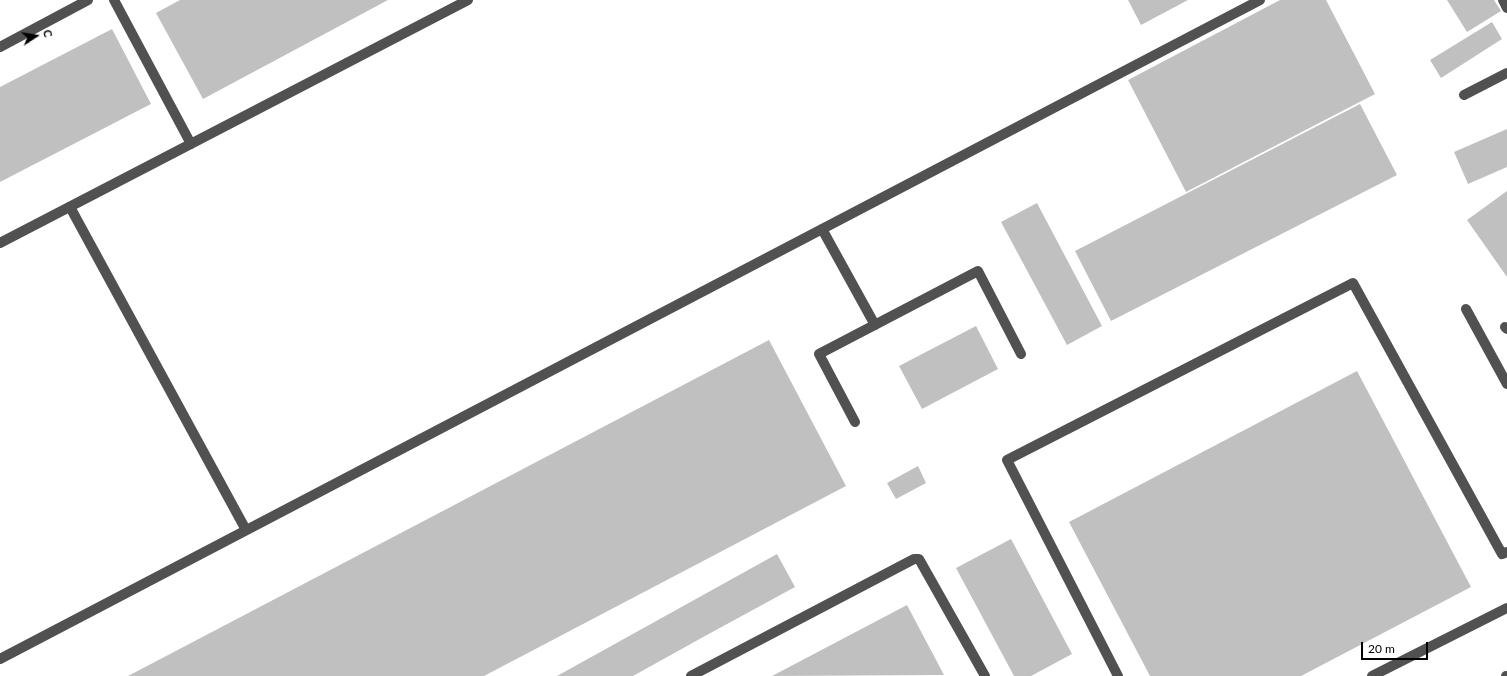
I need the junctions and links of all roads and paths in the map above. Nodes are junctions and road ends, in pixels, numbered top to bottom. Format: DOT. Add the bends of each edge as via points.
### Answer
graph roads {
  1 [pos="88,0"];
  2 [pos="114,0"];
  3 [pos="468,0"];
  4 [pos="1260,0"];
  5 [pos="1503,0"];
  6 [pos="1507,8"];
  7 [pos="0,47"];
  8 [pos="1507,73"];
  9 [pos="1464,95"];
  10 [pos="191,144"];
  11 [pos="70,207"];
  12 [pos="822,229"];
  13 [pos="0,243"];
  14 [pos="1466,309"];
  15 [pos="875,325"];
  16 [pos="1021,354"];
  17 [pos="1507,384"];
  18 [pos="855,422"];
  19 [pos="246,530"];
  20 [pos="1507,552"];
  21 [pos="1507,608"];
  22 [pos="0,659"];
  23 [pos="691,676"];
  24 [pos="985,676"];
  25 [pos="1118,676"];
  26 [pos="1372,676"];
  1 -- 7 [label="lane"];
  2 -- 10 [label="lane"];
  3 -- 10 [label="lane"];
  4 -- 12 [label="lane"];
  5 -- 6 [label="lane"];
  8 -- 9 [label="lane"];
  10 -- 11 [label="lane"];
  11 -- 13 [label="lane"];
  11 -- 19 [label="lane"];
  12 -- 15 [label="lane"];
  12 -- 19 [label="lane"];
  14 -- 17 [label="lane"];
  15 -- 16 [label="lane" via="978,271"];
  15 -- 18 [label="lane" via="820,354"];
  19 -- 22 [label="lane"];
  20 -- 25 [label="lane" via="1502,554 1353,283 1007,460"];
  21 -- 26 [label="lane"];
  23 -- 24 [label="lane" via="914,559 919,559"];
}
